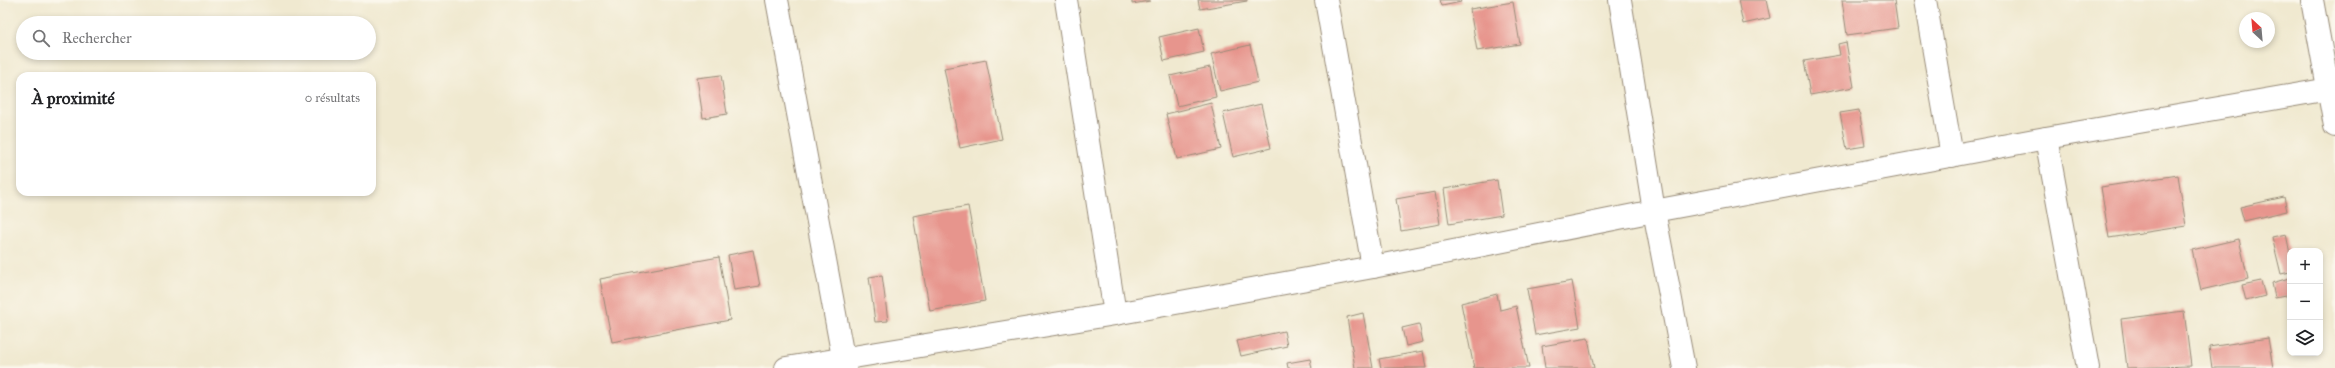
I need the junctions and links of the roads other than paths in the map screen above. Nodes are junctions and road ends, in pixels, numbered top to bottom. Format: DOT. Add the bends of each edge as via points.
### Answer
graph roads {
  1 [pos="777,0"];
  2 [pos="1066,0"];
  3 [pos="1326,0"];
  4 [pos="1620,0"];
  5 [pos="1925,0"];
  6 [pos="2312,0"];
  7 [pos="2332,88"];
  8 [pos="2335,126"];
  9 [pos="2046,138"];
  10 [pos="1952,156"];
  11 [pos="1654,211"];
  12 [pos="1373,267"];
  13 [pos="1115,314"];
  14 [pos="844,363"];
  15 [pos="786,368"];
  16 [pos="1684,368"];
  17 [pos="2088,368"];
  1 -- 14 [label="street"];
  2 -- 13 [label="street"];
  3 -- 12 [label="street"];
  4 -- 11 [label="street"];
  5 -- 10 [label="street"];
  6 -- 7 [label="street"];
  7 -- 8 [label="street"];
  7 -- 9 [label="street"];
  9 -- 10 [label="street"];
  9 -- 17 [label="street"];
  10 -- 11 [label="street"];
  11 -- 12 [label="street"];
  11 -- 16 [label="street"];
  12 -- 13 [label="street"];
  13 -- 14 [label="street"];
  14 -- 15 [label="street"];
}
